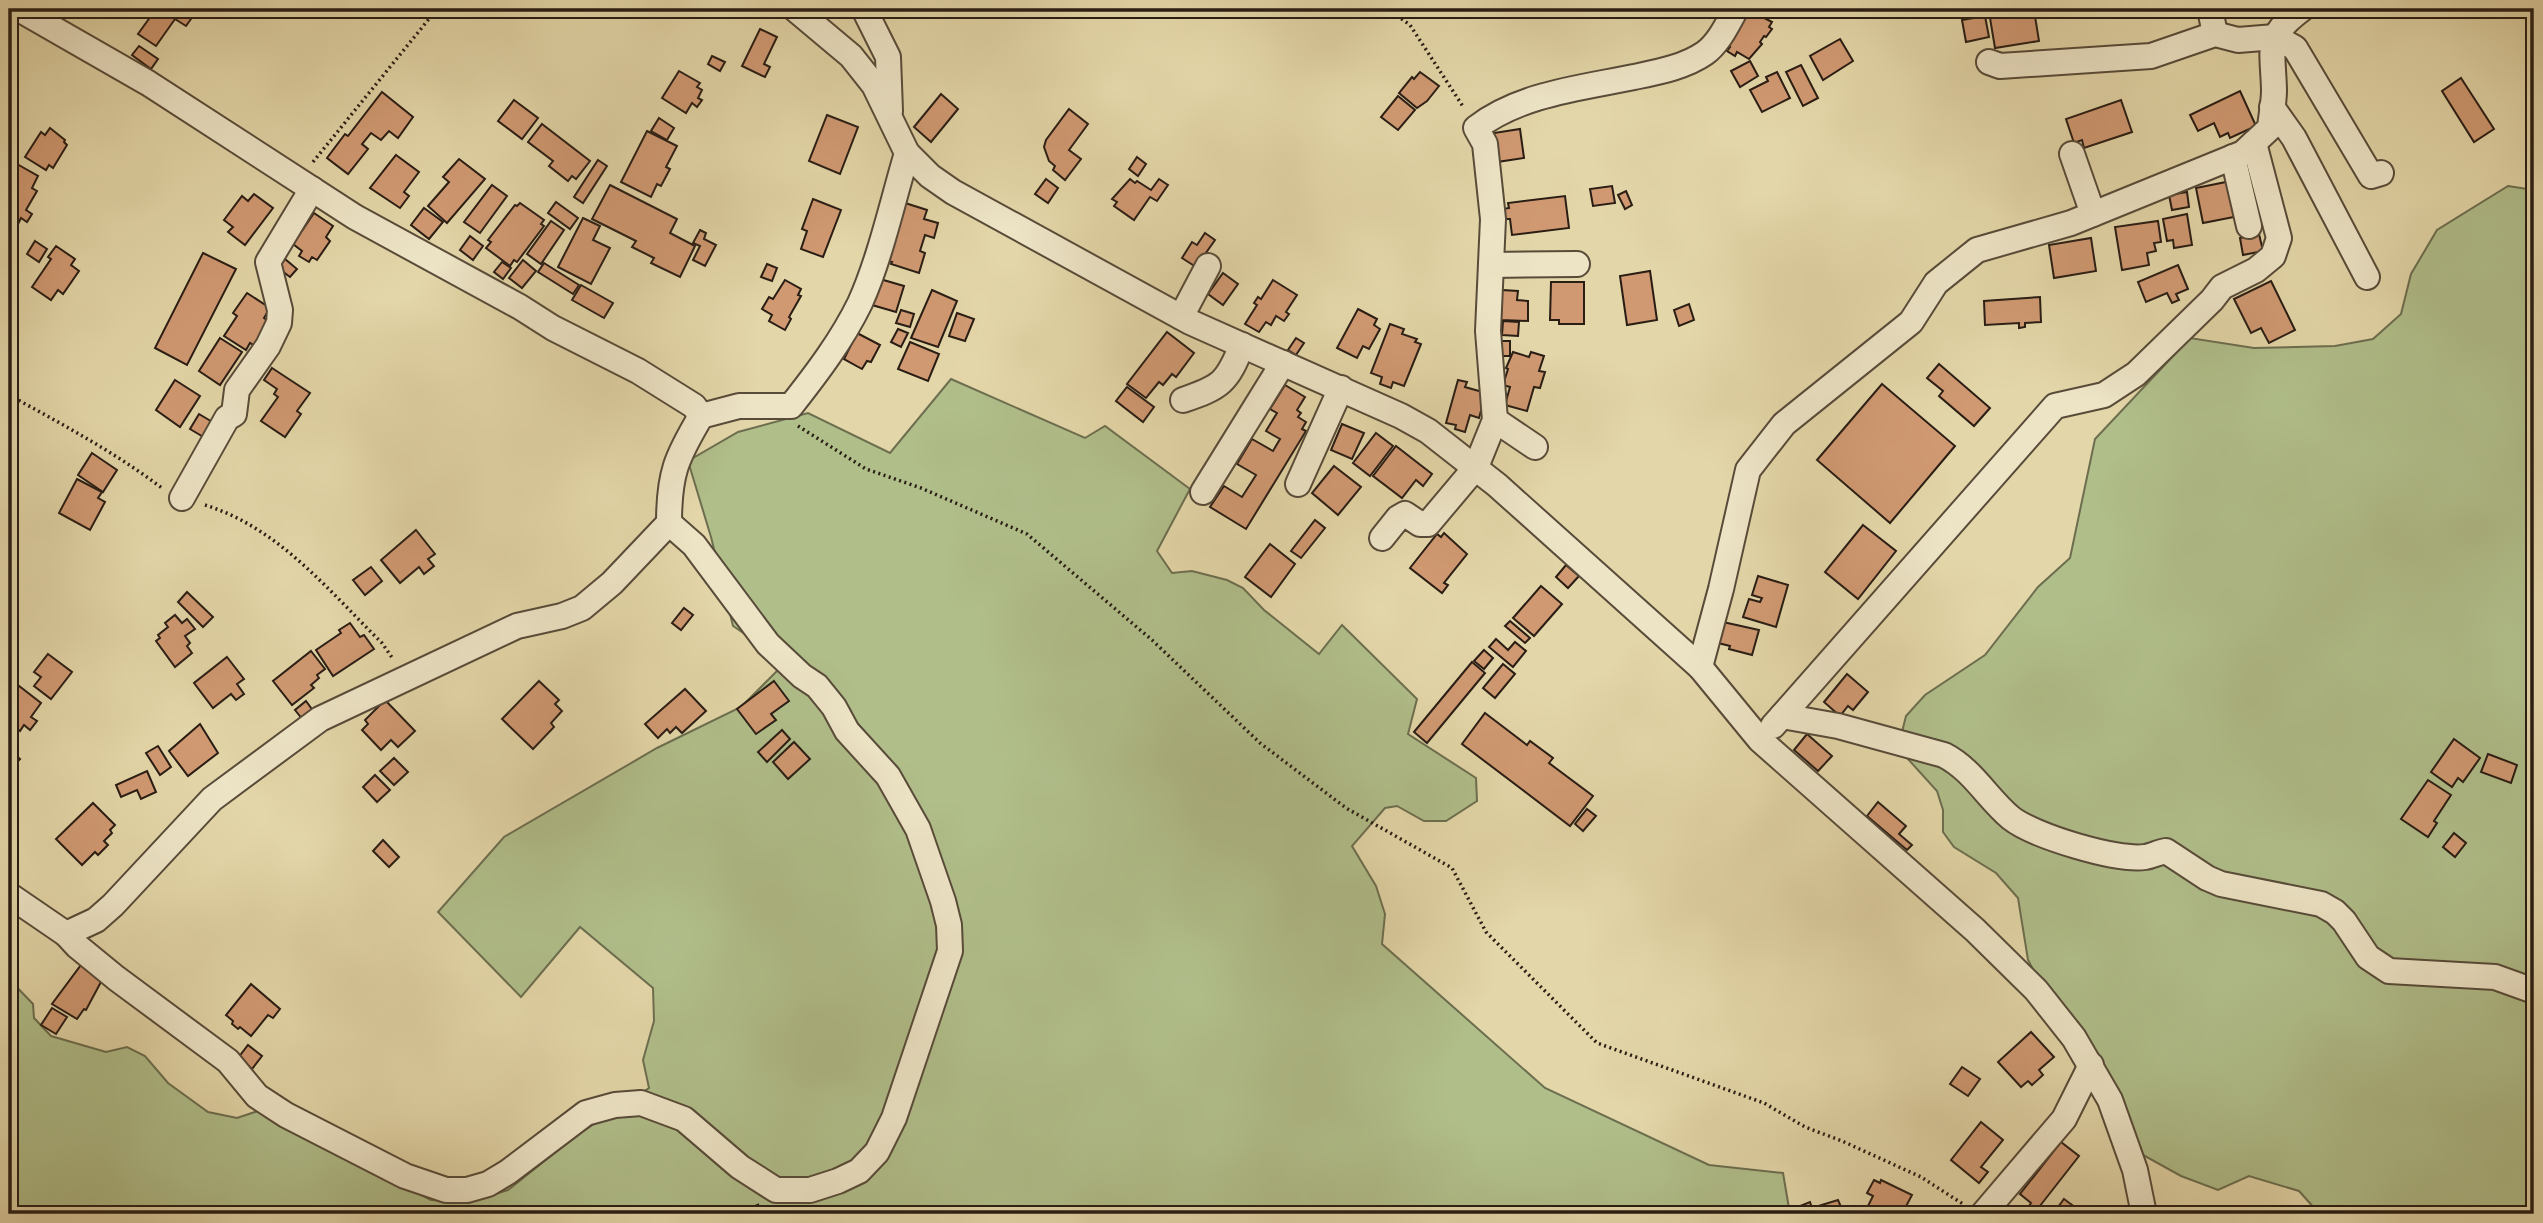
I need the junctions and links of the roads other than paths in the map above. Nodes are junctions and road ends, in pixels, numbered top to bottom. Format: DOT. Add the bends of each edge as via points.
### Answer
graph roads {
  1 [pos="19,9"];
  2 [pos="795,9"];
  3 [pos="864,9"];
  4 [pos="1736,9"];
  5 [pos="2210,9"];
  6 [pos="2302,9"];
  7 [pos="2215,34"];
  8 [pos="2275,37"];
  9 [pos="1989,62"];
  10 [pos="2272,107"];
  11 [pos="890,115"];
  12 [pos="2254,143"];
  13 [pos="907,153"];
  14 [pos="2072,154"];
  15 [pos="2233,157"];
  16 [pos="2381,173"];
  17 [pos="310,178"];
  18 [pos="2093,214"];
  19 [pos="2249,226"];
  20 [pos="1577,264"];
  21 [pos="1491,265"];
  22 [pos="1208,266"];
  23 [pos="2367,277"];
  24 [pos="1181,317"];
  25 [pos="1242,345"];
  26 [pos="1283,363"];
  27 [pos="1341,388"];
  28 [pos="1183,400"];
  29 [pos="701,416"];
  30 [pos="1495,421"];
  31 [pos="1535,447"];
  32 [pos="1476,467"];
  33 [pos="1298,485"];
  34 [pos="1203,492"];
  35 [pos="182,498"];
  36 [pos="669,523"];
  37 [pos="1382,538"];
  38 [pos="1700,667"];
  39 [pos="1782,716"];
  40 [pos="1760,740"];
  41 [pos="9,895"];
  42 [pos="66,934"];
  43 [pos="2534,991"];
  44 [pos="2091,1065"];
  45 [pos="1975,1211"];
  46 [pos="2144,1214"];
  1 -- 17 [label="street"];
  2 -- 11 [label="street" via="851,57"];
  3 -- 11 [label="street" via="888,57"];
  4 -- 21 [label="street" via="1708,52 1689,62 1545,95 1492,115 1476,128 1485,144 1493,219"];
  5 -- 7 [label="street"];
  6 -- 8 [label="street" via="2282,23"];
  7 -- 8 [label="street" via="2238,40"];
  7 -- 9 [label="street" via="2151,56 2000,66"];
  8 -- 10 [label="street"];
  8 -- 16 [label="street" via="2295,48 2371,176"];
  10 -- 12 [label="street" via="2270,128"];
  10 -- 23 [label="street" via="2294,138"];
  11 -- 13 [label="street"];
  12 -- 15 [label="street"];
  12 -- 39 [label="street" via="2279,238 2273,256 2222,287 2136,374 2104,395 2054,406"];
  13 -- 24 [label="street" via="953,192"];
  13 -- 29 [label="street" via="860,303 834,349 791,406 739,406"];
  14 -- 18 [label="street"];
  15 -- 18 [label="street"];
  15 -- 19 [label="street"];
  17 -- 29 [label="street" via="355,217 638,371 694,406"];
  17 -- 35 [label="street" via="268,262 279,323 237,390 234,414 227,418"];
  18 -- 38 [label="street" via="1977,250 1936,283 1911,322 1784,424 1748,470"];
  20 -- 21 [label="street"];
  21 -- 30 [label="street" via="1488,331"];
  22 -- 24 [label="street"];
  24 -- 25 [label="street"];
  25 -- 26 [label="street"];
  25 -- 28 [label="street" via="1231,372 1214,389"];
  26 -- 27 [label="street"];
  26 -- 34 [label="street"];
  27 -- 32 [label="street" via="1428,431"];
  27 -- 33 [label="street"];
  29 -- 36 [label="street" via="672,472"];
  30 -- 31 [label="street"];
  30 -- 32 [label="street"];
  32 -- 37 [label="street" via="1427,524 1405,514"];
  32 -- 38 [label="street"];
  36 -- 42 [label="street" via="582,608 517,626 320,719 212,799 113,905 96,920"];
  36 -- 42 [label="street" via="694,545 768,644 817,686 847,731 888,776 918,830 943,901 950,951 894,1118 877,1152 859,1171 810,1190 776,1190 740,1167 684,1119 641,1103 586,1113 488,1184 446,1190 405,1176 257,1096 228,1061 116,978"];
  38 -- 40 [label="street"];
  39 -- 40 [label="street"];
  39 -- 43 [label="street" via="1944,755 1960,763 2012,818 2047,836 2111,854 2144,857 2166,850 2221,884 2321,904 2344,921 2368,957 2389,971 2495,977"];
  40 -- 44 [label="street" via="2019,972"];
  41 -- 42 [label="street"];
  44 -- 45 [label="street" via="2064,1119"];
  44 -- 46 [label="street" via="2124,1133"];
}
